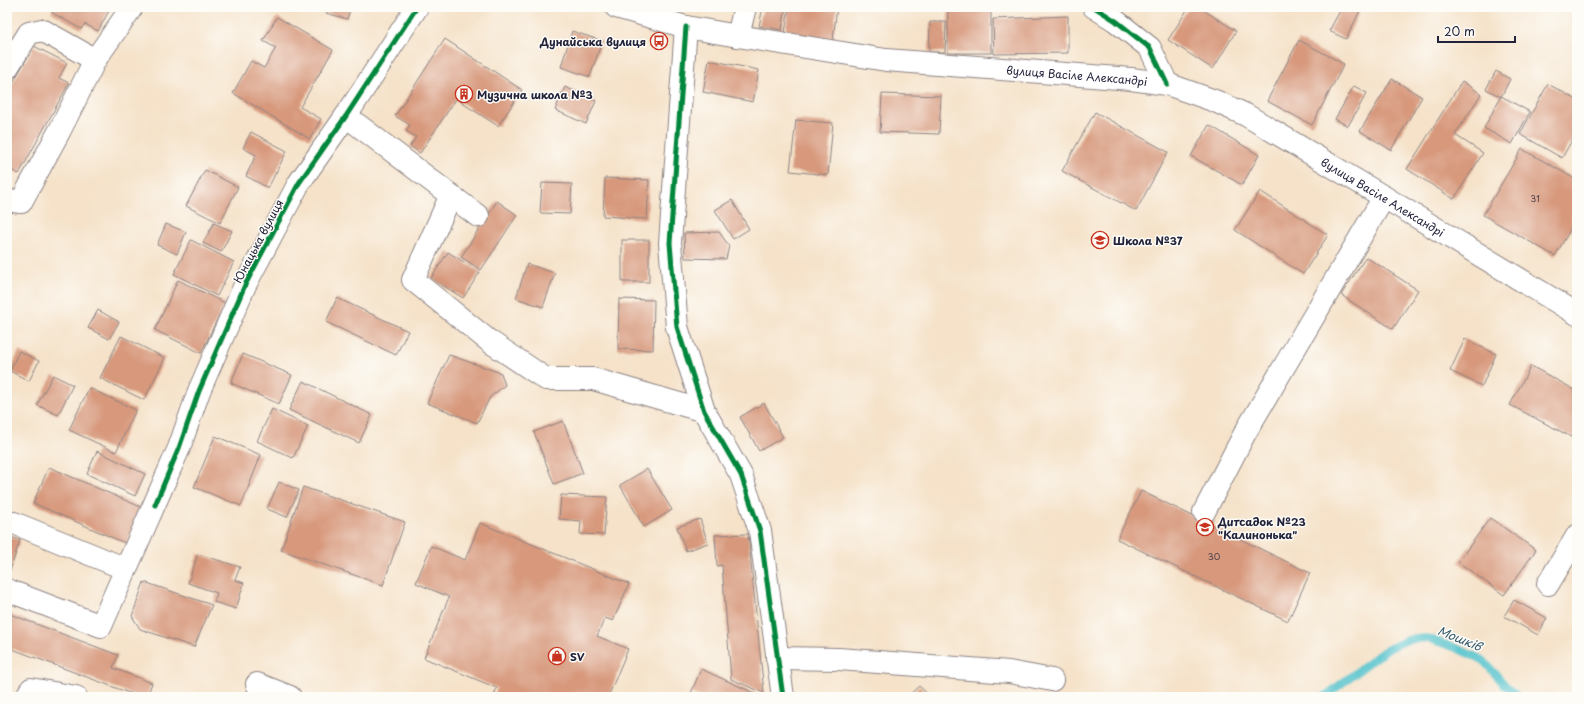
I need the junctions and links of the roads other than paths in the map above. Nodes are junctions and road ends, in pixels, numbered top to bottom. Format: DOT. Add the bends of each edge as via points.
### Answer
graph roads {
  1 [pos="132,7"];
  2 [pos="417,7"];
  3 [pos="616,7"];
  4 [pos="745,7"];
  5 [pos="1094,7"];
  6 [pos="686,27"];
  7 [pos="738,36"];
  8 [pos="95,60"];
  9 [pos="7,68"];
  10 [pos="1167,84"];
  11 [pos="346,116"];
  12 [pos="451,195"];
  13 [pos="1384,197"];
  14 [pos="7,200"];
  15 [pos="478,216"];
  16 [pos="1577,314"];
  17 [pos="704,411"];
  18 [pos="1204,512"];
  19 [pos="14,523"];
  20 [pos="1577,536"];
  21 [pos="126,569"];
  22 [pos="1548,584"];
  23 [pos="7,590"];
  24 [pos="777,658"];
  25 [pos="1052,680"];
  26 [pos="257,684"];
  27 [pos="27,697"];
  28 [pos="76,697"];
  29 [pos="290,697"];
  30 [pos="783,697"];
  1 -- 8 [label="street"];
  2 -- 11 [label="street, Юнацька вулиця"];
  3 -- 6 [label="street, вулиця Васіле Александрі"];
  4 -- 7 [label="street"];
  5 -- 10 [label="street" via="1150,48"];
  6 -- 7 [label="street, вулиця Васіле Александрі"];
  6 -- 17 [label="street" via="670,243 677,327"];
  7 -- 10 [label="street, вулиця Васіле Александрі" via="886,60"];
  8 -- 9 [label="street" via="42,30 29,33"];
  8 -- 14 [label="street" via="21,202"];
  10 -- 13 [label="street, вулиця Васіле Александрі" via="1215,100 1246,115"];
  11 -- 12 [label="street"];
  11 -- 21 [label="street, Юнацька вулиця" via="299,183 246,285 199,391 180,448"];
  12 -- 15 [label="street"];
  12 -- 17 [label="street" via="413,280 489,342 546,380 593,380"];
  13 -- 16 [label="street, вулиця Васіле Александрі"];
  13 -- 18 [label="street" via="1245,433"];
  17 -- 24 [label="street" via="741,474 760,531"];
  19 -- 21 [label="street"];
  20 -- 22 [label="street"];
  21 -- 23 [label="street, Юнацька вулиця" via="101,626"];
  24 -- 25 [label="street" via="838,659 1009,672"];
  24 -- 30 [label="street"];
  26 -- 29 [label="street"];
  27 -- 28 [label="street" via="31,688"];
}
